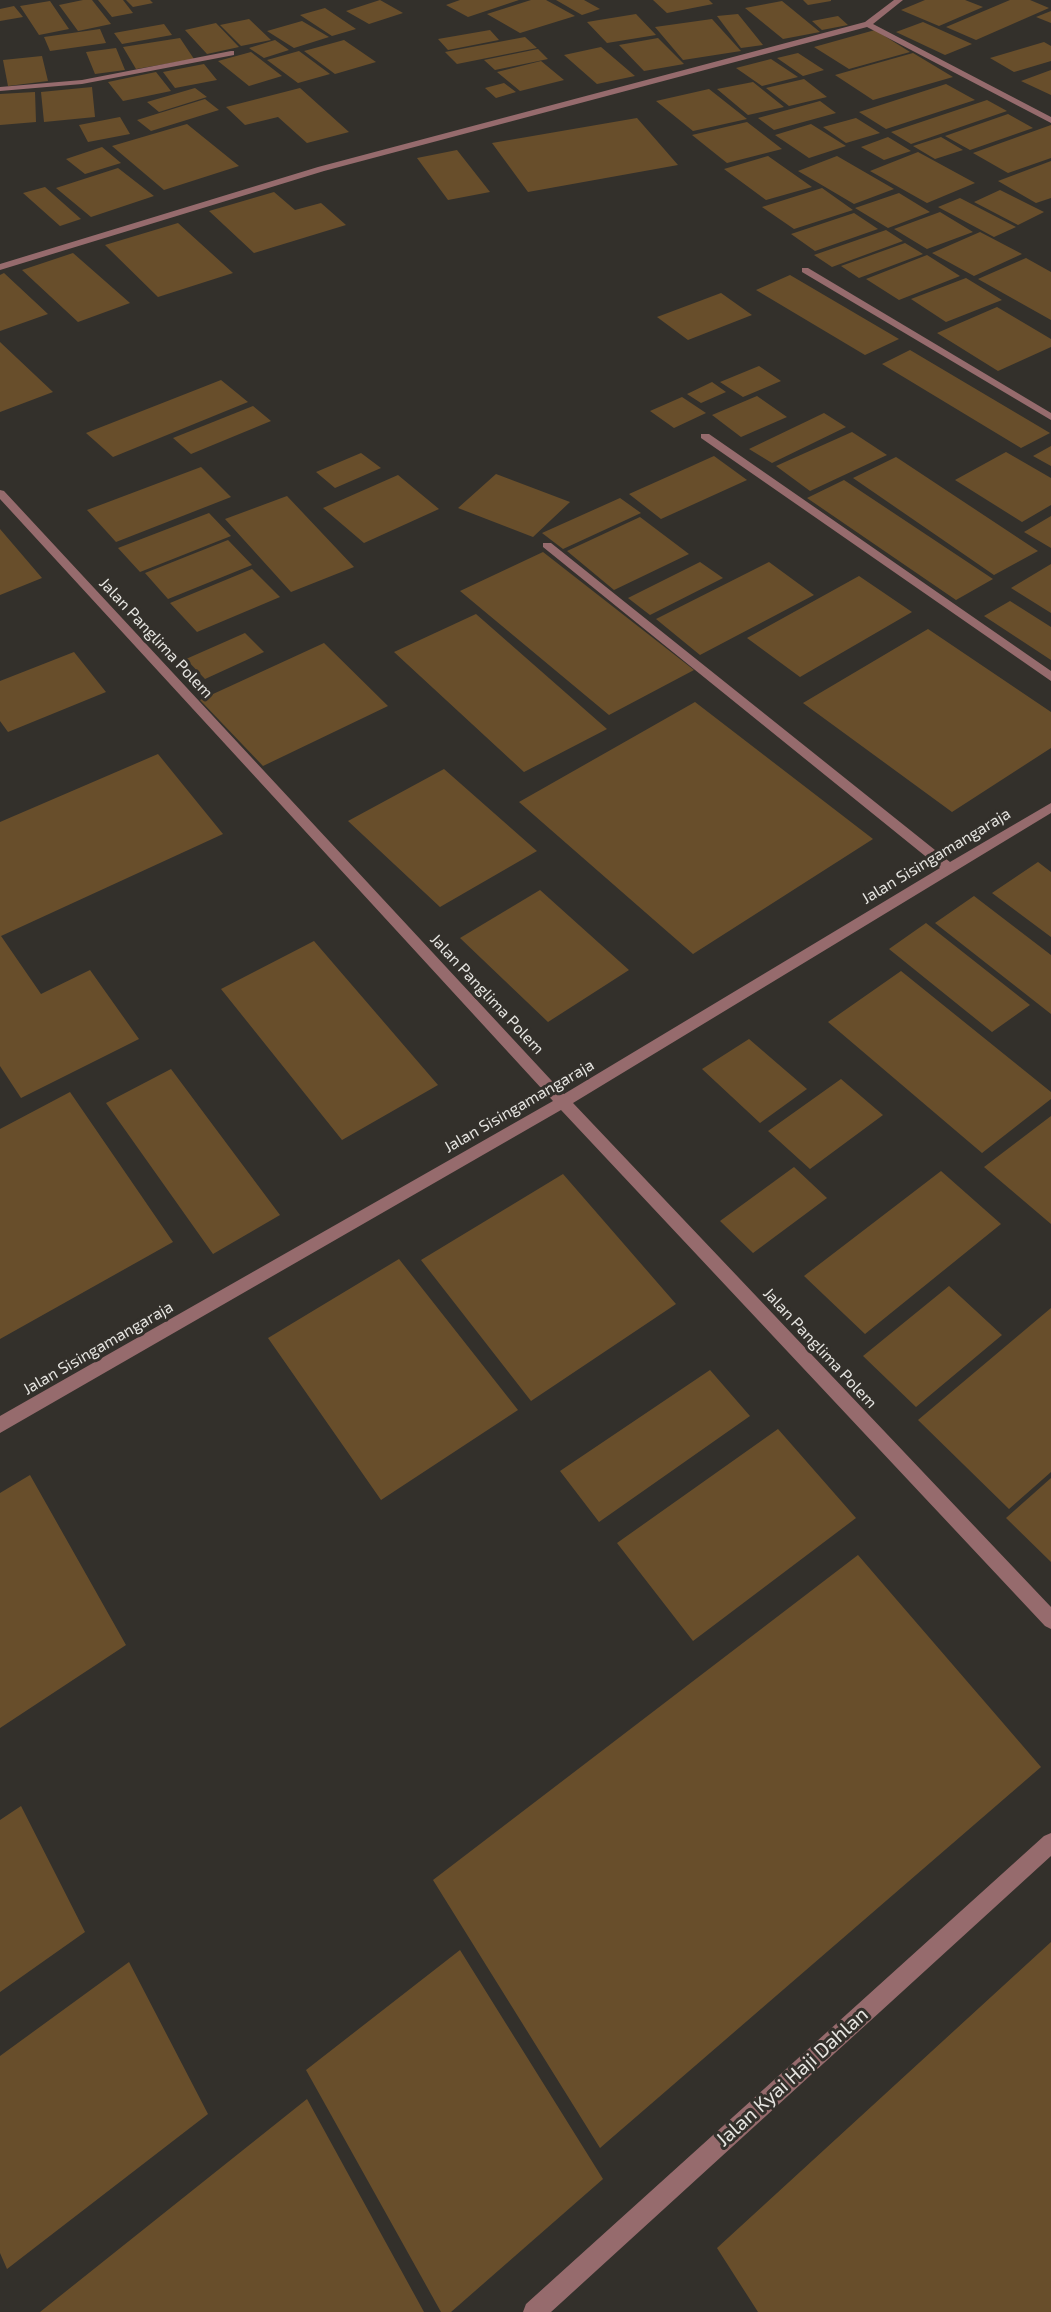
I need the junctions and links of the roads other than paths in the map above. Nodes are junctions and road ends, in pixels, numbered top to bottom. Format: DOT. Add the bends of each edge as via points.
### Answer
graph roads {
  1 [pos="899,0"];
  2 [pos="868,24"];
  3 [pos="231,53"];
  4 [pos="0,89"];
  5 [pos="1051,120"];
  6 [pos="0,267"];
  7 [pos="805,270"];
  8 [pos="1051,417"];
  9 [pos="705,436"];
  10 [pos="0,493"];
  11 [pos="547,544"];
  12 [pos="1051,677"];
  13 [pos="1051,807"];
  14 [pos="950,868"];
  15 [pos="563,1102"];
  16 [pos="0,1425"];
  17 [pos="1051,1620"];
  18 [pos="1051,1843"];
  19 [pos="534,2312"];
  1 -- 2 [label="street"];
  2 -- 5 [label="street"];
  2 -- 6 [label="street" via="321,169"];
  3 -- 4 [label="street" via="82,82"];
  7 -- 8 [label="street"];
  9 -- 12 [label="street"];
  10 -- 15 [label="street, Jalan Panglima Polem"];
  11 -- 14 [label="street"];
  13 -- 14 [label="street, Jalan Sisingamangaraja"];
  14 -- 15 [label="street, Jalan Sisingamangaraja"];
  15 -- 16 [label="street, Jalan Sisingamangaraja"];
  15 -- 17 [label="street, Jalan Panglima Polem"];
  18 -- 19 [label="street, Jalan Kyai Haji Dahlan"];
}
